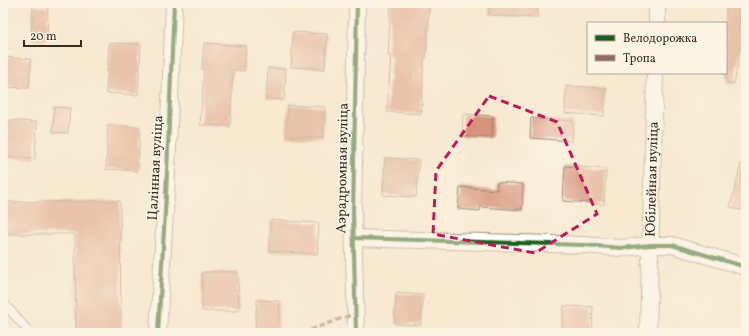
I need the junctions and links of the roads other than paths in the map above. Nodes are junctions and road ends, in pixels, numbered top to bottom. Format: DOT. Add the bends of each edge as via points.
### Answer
graph roads {
  1 [pos="174,3"];
  2 [pos="357,3"];
  3 [pos="657,3"];
  4 [pos="657,22"];
  5 [pos="656,74"];
  6 [pos="354,238"];
  7 [pos="651,245"];
  8 [pos="746,267"];
  9 [pos="3,302"];
  10 [pos="30,333"];
  11 [pos="158,333"];
  12 [pos="356,333"];
  13 [pos="648,333"];
  1 -- 11 [label="street, Цалінная вуліца"];
  2 -- 6 [label="street, Аэрадромная вуліца"];
  3 -- 4 [label="street"];
  5 -- 7 [label="street, Юбілейная вуліца"];
  6 -- 7 [label="street" via="568,244 621,248"];
  6 -- 12 [label="street, Аэрадромная вуліца"];
  7 -- 8 [label="street" via="672,245"];
  7 -- 13 [label="street, Юбілейная вуліца"];
  9 -- 10 [label="lane"];
}
